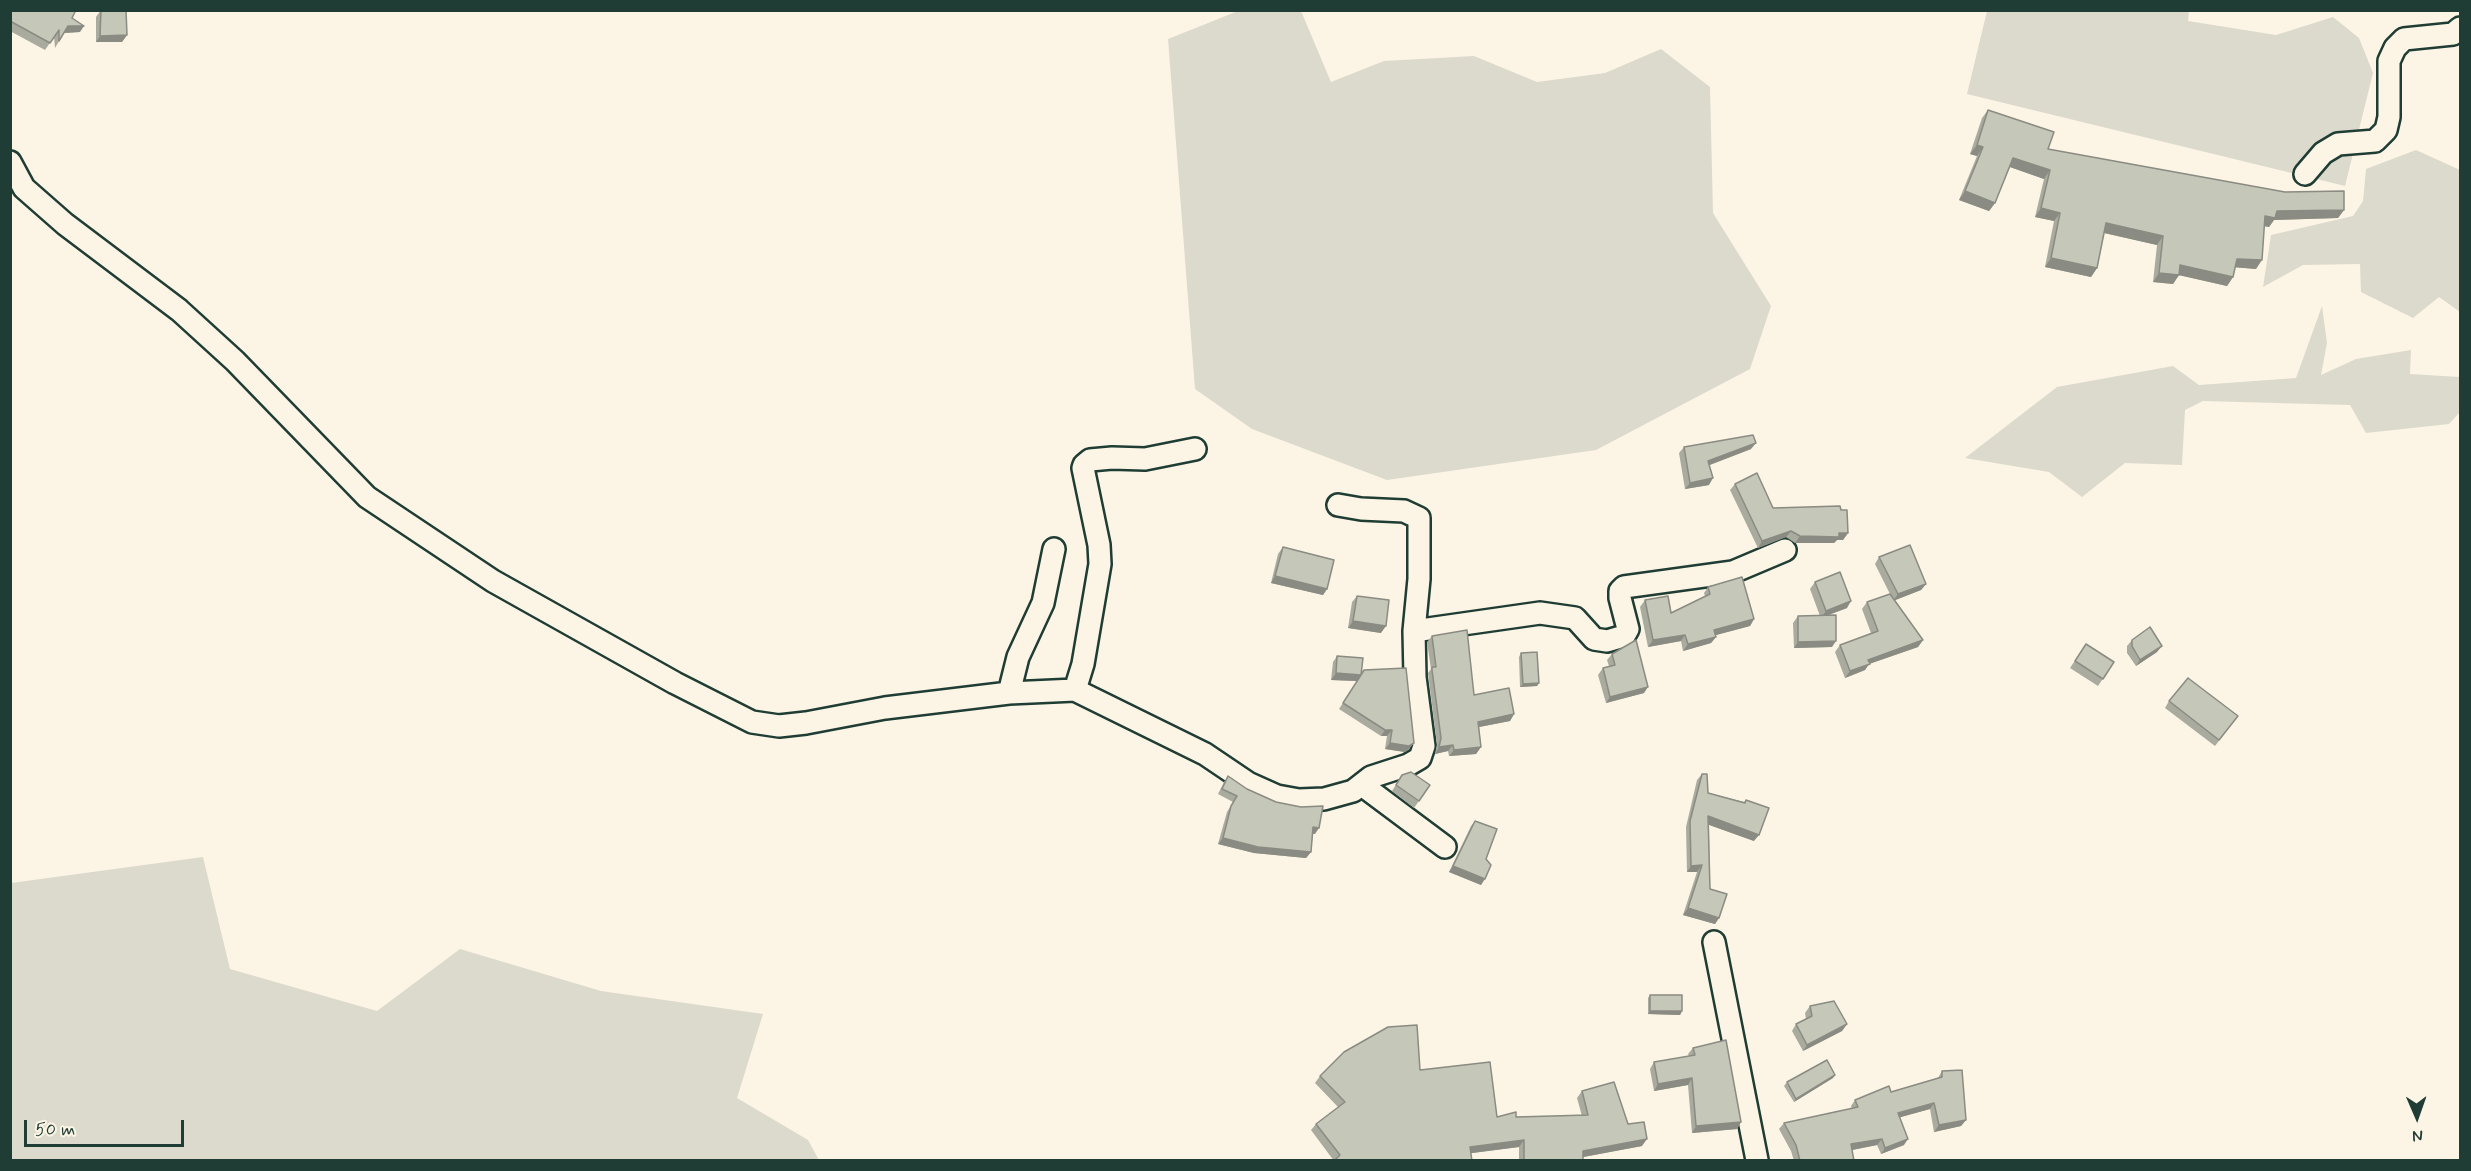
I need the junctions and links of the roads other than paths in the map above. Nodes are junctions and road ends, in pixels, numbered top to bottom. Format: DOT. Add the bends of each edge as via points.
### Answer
graph roads {
  1 [pos="2460,28"];
  2 [pos="10,162"];
  3 [pos="2305,174"];
  4 [pos="1195,449"];
  5 [pos="1338,505"];
  6 [pos="1054,549"];
  7 [pos="1785,550"];
  8 [pos="1414,631"];
  9 [pos="1075,690"];
  10 [pos="1009,693"];
  11 [pos="1362,785"];
  12 [pos="1445,847"];
  13 [pos="1714,942"];
  14 [pos="1757,1161"];
  1 -- 3 [label="street" via="2453,34 2404,39 2389,61 2386,130 2375,141 2338,144 2323,153"];
  2 -- 10 [label="street" via="24,188 179,310 367,497 493,581 721,708 752,722 779,726"];
  4 -- 9 [label="street" via="1145,459 1090,460 1084,465 1100,564"];
  5 -- 8 [label="street" via="1412,512 1419,518"];
  6 -- 10 [label="street" via="1043,603 1018,657"];
  7 -- 8 [label="street" via="1733,572 1624,587 1620,598 1628,628 1624,636 1607,641 1594,639 1575,618 1540,613"];
  8 -- 11 [label="street" via="1424,746 1420,758 1371,777"];
  9 -- 10 [label="street"];
  9 -- 11 [label="street" via="1204,754 1248,783 1277,796 1324,799"];
  11 -- 12 [label="street"];
  13 -- 14 [label="street"];
}
